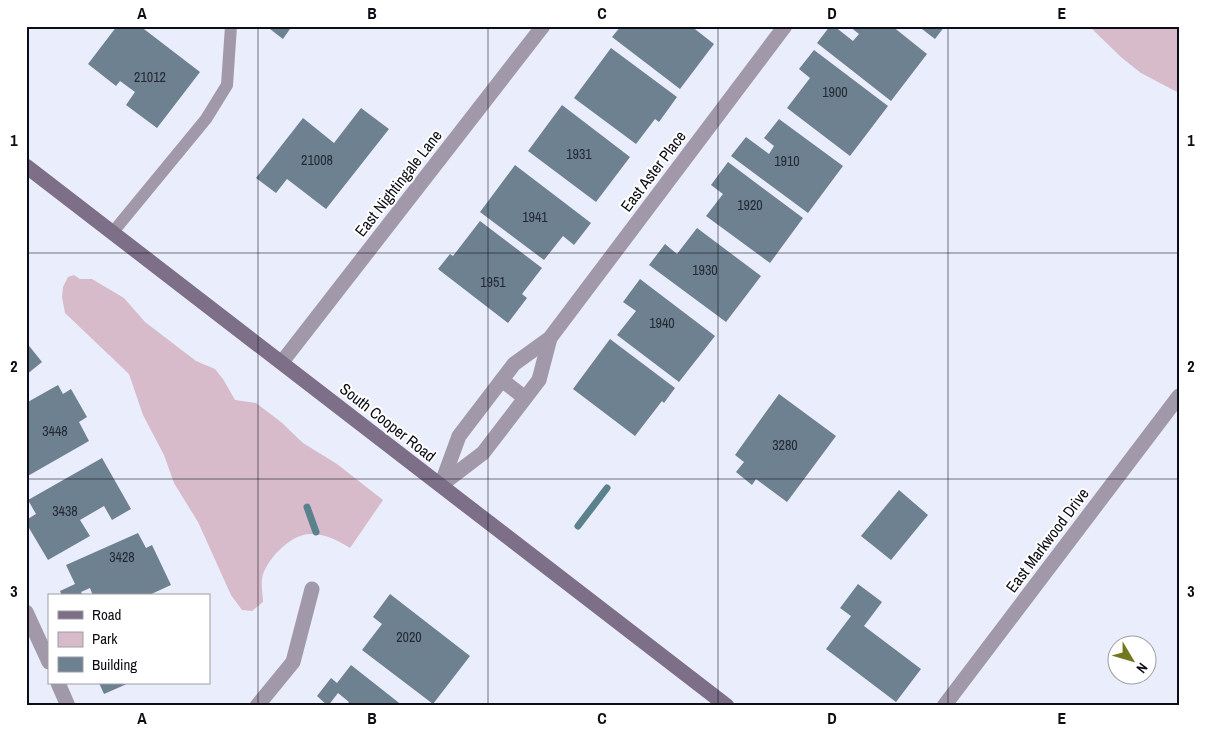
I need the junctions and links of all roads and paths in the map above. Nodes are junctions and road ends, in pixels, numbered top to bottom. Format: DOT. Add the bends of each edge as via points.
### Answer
graph roads {
  1 [pos="231,26"];
  2 [pos="543,26"];
  3 [pos="784,26"];
  4 [pos="26,166"];
  5 [pos="113,232"];
  6 [pos="550,338"];
  7 [pos="282,362"];
  8 [pos="502,380"];
  9 [pos="1179,396"];
  10 [pos="525,398"];
  11 [pos="441,485"];
  12 [pos="312,588"];
  13 [pos="26,612"];
  14 [pos="48,660"];
  15 [pos="58,684"];
  16 [pos="68,706"];
  17 [pos="257,706"];
  18 [pos="727,706"];
  19 [pos="944,706"];
  1 -- 5 [label="lane" via="227,85 206,119"];
  2 -- 7 [label="street, East Nightingale Lane"];
  3 -- 6 [label="street, East Aster Place"];
  4 -- 5 [label="main road, South Cooper Road"];
  5 -- 7 [label="main road, South Cooper Road"];
  6 -- 8 [label="street, East Aster Place" via="514,364"];
  6 -- 10 [label="street, East Aster Place" via="539,380"];
  7 -- 11 [label="main road, South Cooper Road"];
  8 -- 10 [label="street"];
  8 -- 11 [label="street, East Aster Place" via="460,436"];
  9 -- 19 [label="street, East Markwood Drive"];
  10 -- 11 [label="street, East Aster Place" via="483,453"];
  11 -- 18 [label="main road, South Cooper Road"];
  12 -- 17 [label="street" via="293,662"];
  13 -- 14 [label="street"];
  15 -- 16 [label="street"];
}
